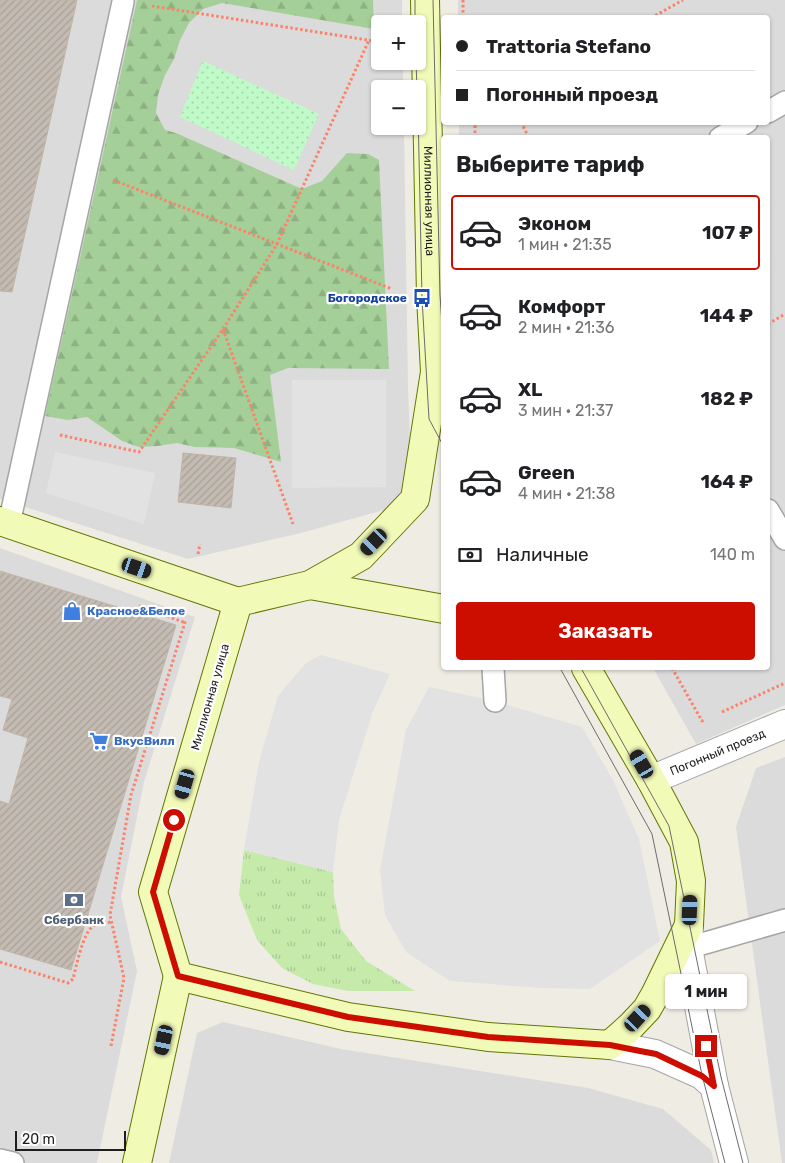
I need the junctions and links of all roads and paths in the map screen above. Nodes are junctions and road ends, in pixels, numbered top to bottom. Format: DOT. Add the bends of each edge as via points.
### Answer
graph roads {
  1 [pos="425,0"];
  2 [pos="463,0"];
  3 [pos="683,0"];
  4 [pos="123,2"];
  5 [pos="463,15"];
  6 [pos="656,15"];
  7 [pos="369,40"];
  8 [pos="785,102"];
  9 [pos="770,111"];
  10 [pos="743,125"];
  11 [pos="725,135"];
  12 [pos="87,169"];
  13 [pos="276,244"];
  14 [pos="392,289"];
  15 [pos="785,314"];
  16 [pos="770,323"];
  17 [pos="223,329"];
  18 [pos="439,381"];
  19 [pos="30,429"];
  20 [pos="770,513"];
  21 [pos="5,522"];
  22 [pos="293,524"];
  23 [pos="785,539"];
  24 [pos="200,544"];
  25 [pos="310,585"];
  26 [pos="192,586"];
  27 [pos="238,602"];
  28 [pos="441,608"];
  29 [pos="493,670"];
  30 [pos="587,670"];
  31 [pos="673,670"];
  32 [pos="785,683"];
  33 [pos="495,701"];
  34 [pos="718,713"];
  35 [pos="710,717"];
  36 [pos="785,724"];
  37 [pos="651,780"];
  38 [pos="785,920"];
  39 [pos="111,922"];
  40 [pos="688,936"];
  41 [pos="0,962"];
  42 [pos="178,976"];
  43 [pos="610,1045"];
  44 [pos="111,1046"];
  45 [pos="714,1086"];
  46 [pos="0,1160"];
  47 [pos="13,1163"];
  48 [pos="137,1163"];
  49 [pos="734,1163"];
  1 -- 18 [label="street, Миллионная улица" via="431,297"];
  2 -- 5 [label="path"];
  3 -- 6 [label="path"];
  4 -- 7 [label="path"];
  4 -- 12 [label="lane"];
  7 -- 13 [label="path"];
  8 -- 9 [label="lane"];
  10 -- 11 [label="lane"];
  12 -- 13 [label="path"];
  12 -- 19 [label="lane"];
  13 -- 14 [label="path"];
  13 -- 17 [label="path"];
  15 -- 16 [label="path"];
  17 -- 19 [label="path" via="139,452"];
  17 -- 22 [label="path"];
  18 -- 25 [label="street, Миллионная улица" via="415,499 361,556"];
  19 -- 21 [label="lane"];
  20 -- 23 [label="lane"];
  21 -- 26 [label="street"];
  24 -- 26 [label="path"];
  25 -- 27 [label="street, Миллионная улица"];
  25 -- 28 [label="street"];
  26 -- 27 [label="street"];
  26 -- 39 [label="path" via="186,623 131,795"];
  27 -- 42 [label="street, Миллионная улица" via="153,892"];
  29 -- 33 [label="lane"];
  30 -- 37 [label="street"];
  31 -- 35 [label="path" via="702,721"];
  32 -- 34 [label="path"];
  36 -- 37 [label="street, Погонный проезд"];
  37 -- 40 [label="street" via="684,842 690,882"];
  38 -- 40 [label="lane"];
  39 -- 41 [label="path" via="94,925 90,929 73,979 68,983"];
  39 -- 44 [label="path" via="124,978"];
  40 -- 43 [label="street" via="647,1009"];
  40 -- 45 [label="street"];
  42 -- 43 [label="street" via="348,1017 488,1037"];
  42 -- 48 [label="street"];
  43 -- 45 [label="street" via="656,1054 702,1076"];
  45 -- 49 [label="street"];
  46 -- 47 [label="lane"];
}
